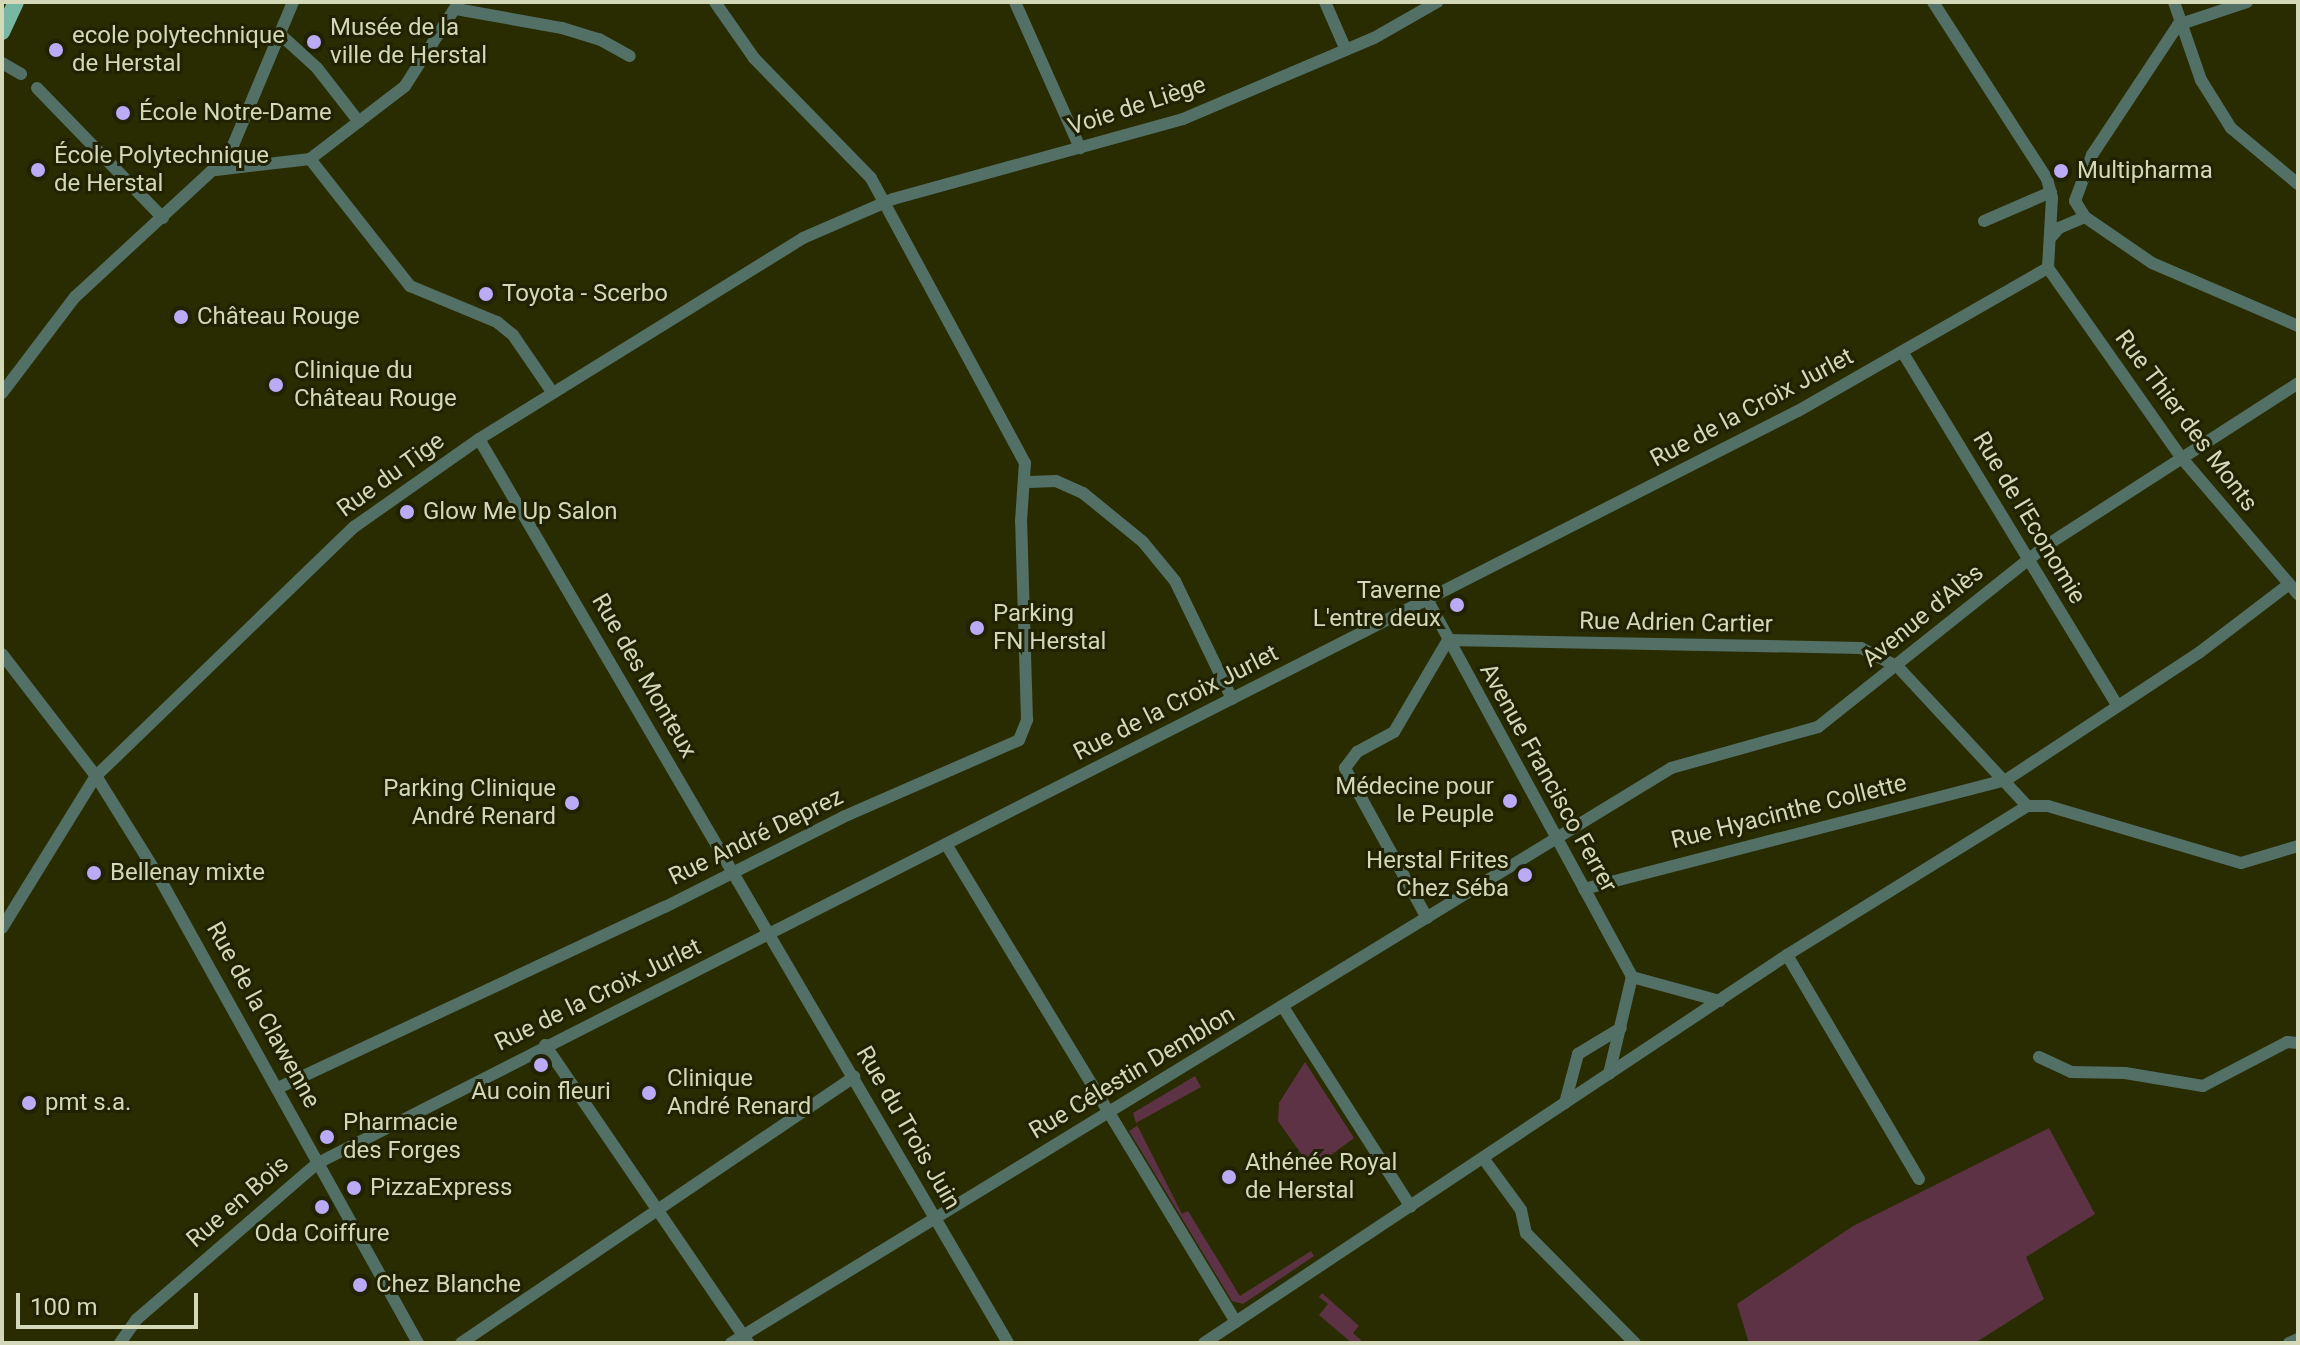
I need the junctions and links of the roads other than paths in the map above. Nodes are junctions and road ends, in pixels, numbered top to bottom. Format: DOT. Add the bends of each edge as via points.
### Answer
graph roads {
  1 [pos="14,2"];
  2 [pos="293,2"];
  3 [pos="715,2"];
  4 [pos="1015,2"];
  5 [pos="1325,2"];
  6 [pos="1437,2"];
  7 [pos="1933,2"];
  8 [pos="2174,2"];
  9 [pos="2247,2"];
  10 [pos="457,6"];
  11 [pos="2,16"];
  12 [pos="2178,25"];
  13 [pos="2,32"];
  14 [pos="282,36"];
  15 [pos="1346,50"];
  16 [pos="630,56"];
  17 [pos="2,63"];
  18 [pos="21,74"];
  19 [pos="37,88"];
  20 [pos="359,122"];
  21 [pos="1080,148"];
  22 [pos="310,159"];
  23 [pos="216,170"];
  24 [pos="2298,184"];
  25 [pos="2052,193"];
  26 [pos="2076,195"];
  27 [pos="884,203"];
  28 [pos="2085,217"];
  29 [pos="163,218"];
  30 [pos="1984,221"];
  31 [pos="2052,236"];
  32 [pos="2048,268"];
  33 [pos="2298,326"];
  34 [pos="1903,353"];
  35 [pos="2298,383"];
  36 [pos="552,392"];
  37 [pos="2,393"];
  38 [pos="479,439"];
  39 [pos="2180,456"];
  40 [pos="1028,482"];
  41 [pos="2028,558"];
  42 [pos="2293,590"];
  43 [pos="1427,599"];
  44 [pos="1448,640"];
  45 [pos="2,654"];
  46 [pos="1898,667"];
  47 [pos="1232,699"];
  48 [pos="2118,706"];
  49 [pos="96,776"];
  50 [pos="2006,780"];
  51 [pos="2027,806"];
  52 [pos="1557,840"];
  53 [pos="946,844"];
  54 [pos="2298,846"];
  55 [pos="734,871"];
  56 [pos="1584,889"];
  57 [pos="1427,918"];
  58 [pos="2,928"];
  59 [pos="771,934"];
  60 [pos="1787,955"];
  61 [pos="1632,977"];
  62 [pos="1720,1001"];
  63 [pos="1283,1007"];
  64 [pos="1621,1028"];
  65 [pos="2298,1043"];
  66 [pos="545,1045"];
  67 [pos="2039,1057"];
  68 [pos="1609,1074"];
  69 [pos="854,1077"];
  70 [pos="280,1087"];
  71 [pos="1565,1103"];
  72 [pos="1107,1113"];
  73 [pos="1483,1158"];
  74 [pos="318,1163"];
  75 [pos="1919,1179"];
  76 [pos="1411,1207"];
  77 [pos="657,1209"];
  78 [pos="934,1219"];
  79 [pos="1236,1322"];
  80 [pos="746,1339"];
  81 [pos="2298,1339"];
  82 [pos="120,1343"];
  83 [pos="418,1343"];
  84 [pos="461,1343"];
  85 [pos="731,1343"];
  86 [pos="1008,1343"];
  87 [pos="1204,1343"];
  88 [pos="1635,1343"];
  89 [pos="2289,1343"];
  1 -- 11 [label="main road"];
  1 -- 13 [label="main road"];
  2 -- 14 [label="street"];
  3 -- 27 [label="street" via="741,42 855,159"];
  4 -- 21 [label="street"];
  5 -- 15 [label="street"];
  6 -- 15 [label="street, Voie de Liège"];
  7 -- 25 [label="street"];
  8 -- 12 [label="street"];
  9 -- 12 [label="street"];
  10 -- 16 [label="street" via="562,28"];
  10 -- 20 [label="street" via="405,86"];
  12 -- 24 [label="street" via="2201,80 2231,128"];
  12 -- 26 [label="street" via="2092,155"];
  14 -- 20 [label="street" via="317,68"];
  14 -- 23 [label="street" via="243,130"];
  15 -- 21 [label="street, Voie de Liège" via="1183,119"];
  17 -- 18 [label="street"];
  19 -- 29 [label="street"];
  20 -- 22 [label="street"];
  21 -- 27 [label="street, Voie de Liège"];
  22 -- 23 [label="street"];
  22 -- 36 [label="street" via="410,286 497,322 513,335"];
  23 -- 29 [label="street"];
  25 -- 26 [label="street" via="2063,200"];
  25 -- 30 [label="street"];
  25 -- 31 [label="street"];
  26 -- 28 [label="street"];
  27 -- 36 [label="street, Rue du Tige" via="803,238"];
  27 -- 40 [label="street" via="1025,463"];
  28 -- 31 [label="street"];
  28 -- 33 [label="street" via="2152,263"];
  29 -- 37 [label="street" via="75,297"];
  31 -- 32 [label="street"];
  32 -- 34 [label="street, Rue de la Croix Jurlet"];
  32 -- 39 [label="street, Rue Thier des Monts"];
  34 -- 41 [label="street, Rue de l'Economie"];
  34 -- 43 [label="street, Rue de la Croix Jurlet"];
  35 -- 39 [label="street, Avenue d'Alès"];
  36 -- 38 [label="street, Rue du Tige"];
  38 -- 49 [label="street, Rue du Tige" via="354,527"];
  38 -- 55 [label="street, Rue des Monteux"];
  39 -- 41 [label="street, Avenue d'Alès"];
  39 -- 42 [label="street, Rue Thier des Monts"];
  40 -- 47 [label="street" via="1056,481 1083,493 1143,542 1175,581"];
  40 -- 55 [label="street, Rue André Deprez" via="1021,521 1027,720 1019,740"];
  41 -- 46 [label="street, Avenue d'Alès"];
  41 -- 48 [label="street, Rue de l'Economie"];
  42 -- 48 [label="street, Rue Hyacinthe Collette"];
  43 -- 44 [label="street, Avenue Francisco Ferrer"];
  43 -- 47 [label="street, Rue de la Croix Jurlet"];
  44 -- 46 [label="street, Rue Adrien Cartier" via="1861,648"];
  44 -- 52 [label="street, Avenue Francisco Ferrer"];
  44 -- 57 [label="street" via="1394,732 1357,752 1345,768"];
  45 -- 49 [label="street, Rue de la Clawenne"];
  46 -- 50 [label="street, Rue Adrien Cartier"];
  46 -- 52 [label="street, Avenue d'Alès" via="1818,727 1671,768"];
  47 -- 53 [label="street, Rue de la Croix Jurlet"];
  48 -- 50 [label="street, Rue Hyacinthe Collette"];
  49 -- 58 [label="street, Rue du Tige"];
  49 -- 70 [label="street, Rue de la Clawenne"];
  50 -- 51 [label="street, Rue Adrien Cartier"];
  50 -- 56 [label="street, Rue Hyacinthe Collette"];
  51 -- 54 [label="street" via="2048,806 2241,863"];
  51 -- 60 [label="street"];
  52 -- 56 [label="street, Avenue Francisco Ferrer"];
  52 -- 57 [label="street, Rue Célestin Demblon"];
  53 -- 59 [label="street, Rue de la Croix Jurlet"];
  53 -- 72 [label="street"];
  55 -- 59 [label="street, Rue des Monteux"];
  55 -- 70 [label="street, Rue André Deprez"];
  56 -- 61 [label="street, Avenue Francisco Ferrer"];
  57 -- 63 [label="street, Rue Célestin Demblon"];
  59 -- 66 [label="street, Rue de la Croix Jurlet"];
  59 -- 69 [label="street, Rue du Trois Juin"];
  60 -- 62 [label="street"];
  60 -- 75 [label="street"];
  61 -- 62 [label="street"];
  61 -- 64 [label="street"];
  62 -- 68 [label="street"];
  63 -- 72 [label="street, Rue Célestin Demblon"];
  63 -- 76 [label="street"];
  64 -- 68 [label="street"];
  64 -- 71 [label="street" via="1578,1054"];
  65 -- 67 [label="street" via="2287,1042 2203,1086 2125,1073 2071,1072"];
  66 -- 74 [label="street, Rue de la Croix Jurlet"];
  66 -- 77 [label="street"];
  68 -- 71 [label="street"];
  69 -- 77 [label="street"];
  69 -- 78 [label="street, Rue du Trois Juin"];
  70 -- 74 [label="street, Rue de la Clawenne"];
  71 -- 73 [label="street"];
  72 -- 78 [label="street, Rue Célestin Demblon"];
  72 -- 79 [label="street"];
  73 -- 76 [label="street"];
  73 -- 88 [label="street" via="1521,1210 1526,1233"];
  74 -- 82 [label="street, Rue en Bois" via="137,1319"];
  74 -- 83 [label="street, Rue de la Clawenne"];
  76 -- 79 [label="street"];
  77 -- 80 [label="street"];
  77 -- 84 [label="street"];
  78 -- 80 [label="street, Rue Célestin Demblon"];
  78 -- 86 [label="street, Rue du Trois Juin"];
  79 -- 87 [label="street"];
  80 -- 85 [label="street, Rue Célestin Demblon"];
  81 -- 89 [label="street"];
}
